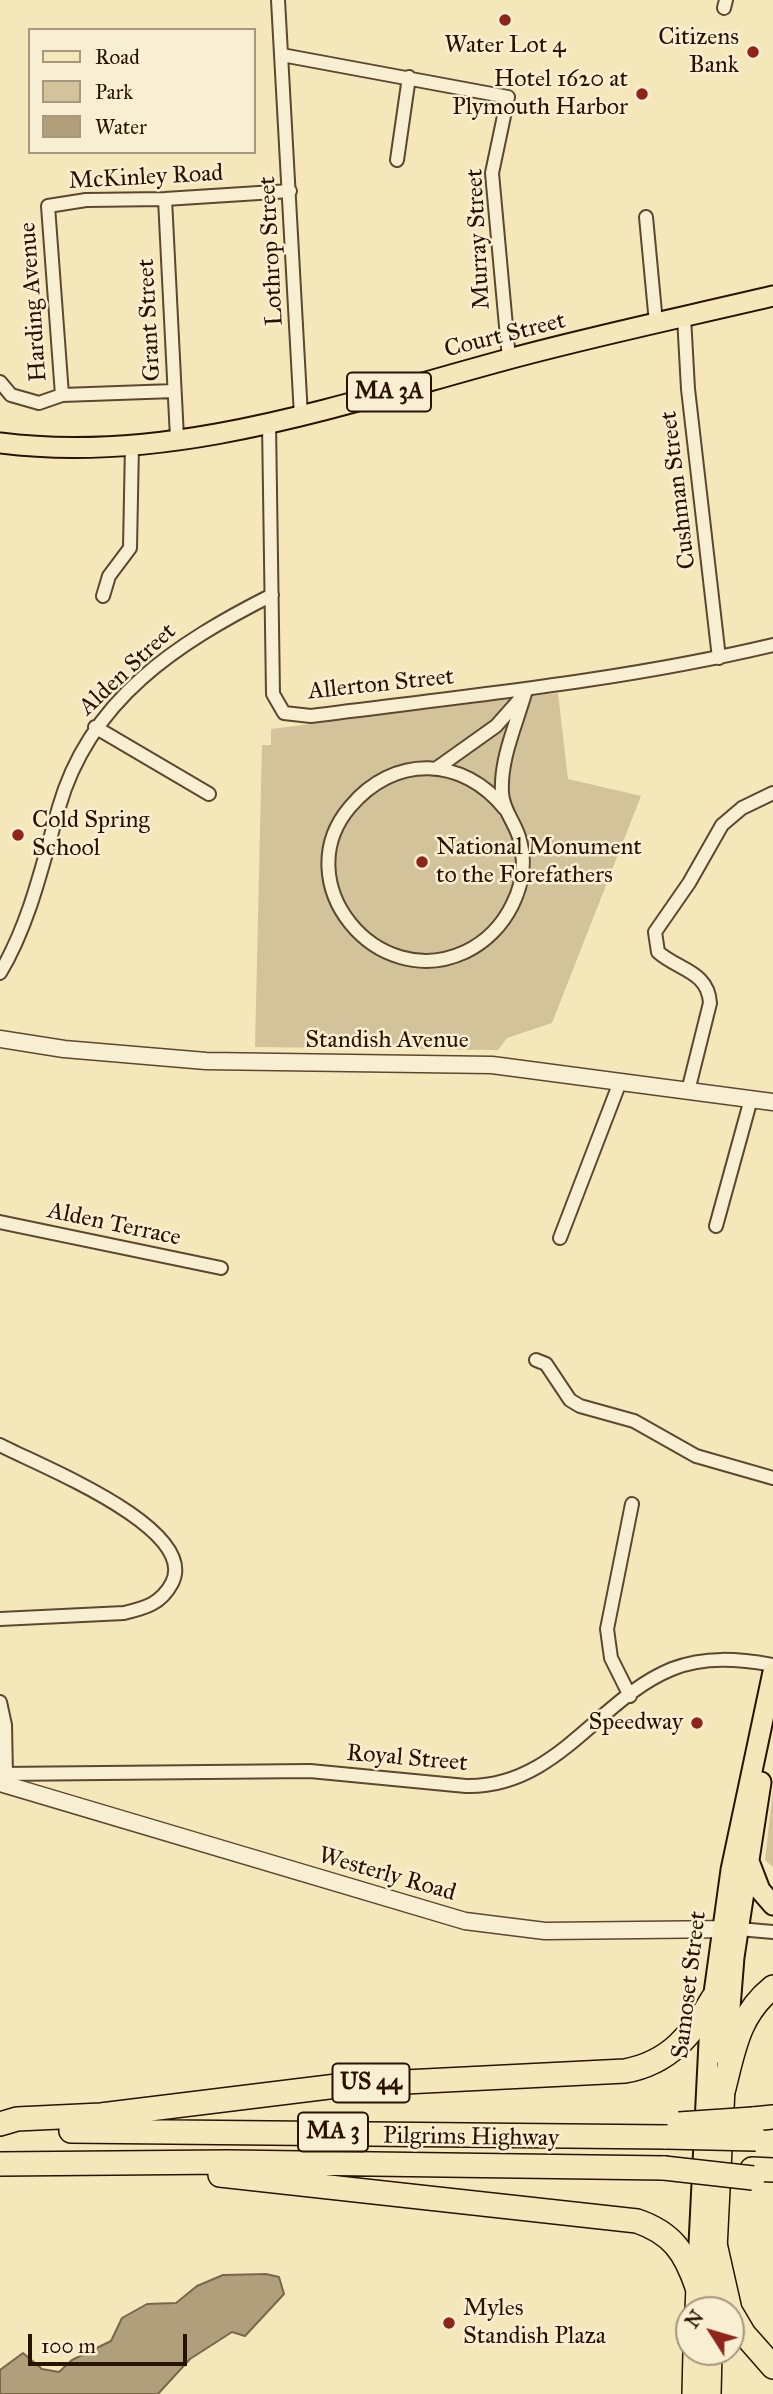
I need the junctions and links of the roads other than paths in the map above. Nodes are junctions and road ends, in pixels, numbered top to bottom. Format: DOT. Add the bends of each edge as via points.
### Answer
graph roads {
  1 [pos="278,0"];
  2 [pos="282,55"];
  3 [pos="409,77"];
  4 [pos="397,160"];
  5 [pos="289,191"];
  6 [pos="165,199"];
  7 [pos="48,206"];
  8 [pos="646,217"];
  9 [pos="773,296"];
  10 [pos="684,317"];
  11 [pos="656,323"];
  12 [pos="509,359"];
  13 [pos="0,382"];
  14 [pos="174,391"];
  15 [pos="62,395"];
  16 [pos="301,416"];
  17 [pos="269,423"];
  18 [pos="177,438"];
  19 [pos="0,443"];
  20 [pos="132,443"];
  21 [pos="272,595"];
  22 [pos="103,596"];
  23 [pos="773,645"];
  24 [pos="719,658"];
  25 [pos="526,690"];
  26 [pos="94,727"];
  27 [pos="437,768"];
  28 [pos="209,793"];
  29 [pos="773,793"];
  30 [pos="505,809"];
  31 [pos="0,973"];
  32 [pos="0,1039"];
  33 [pos="620,1082"];
  34 [pos="688,1090"];
  35 [pos="751,1099"];
  36 [pos="773,1102"];
  37 [pos="0,1222"];
  38 [pos="716,1226"];
  39 [pos="560,1238"];
  40 [pos="220,1268"];
  41 [pos="536,1360"];
  42 [pos="0,1445"];
  43 [pos="773,1478"];
  44 [pos="632,1504"];
  45 [pos="0,1619"];
  46 [pos="773,1665"];
  47 [pos="773,1672"];
  48 [pos="630,1696"];
  49 [pos="773,1698"];
  50 [pos="0,1702"];
  51 [pos="2,1777"];
  52 [pos="749,1861"];
  53 [pos="773,1905"];
  54 [pos="731,1929"];
  55 [pos="773,1932"];
  56 [pos="773,1987"];
  57 [pos="713,1998"];
  58 [pos="724,2088"];
  59 [pos="0,2124"];
  60 [pos="764,2128"];
  61 [pos="0,2133"];
  62 [pos="98,2162"];
  63 [pos="0,2164"];
  64 [pos="763,2174"];
  65 [pos="716,2248"];
  66 [pos="696,2287"];
  67 [pos="696,2296"];
  68 [pos="714,2296"];
  69 [pos="727,2296"];
  70 [pos="745,2335"];
  71 [pos="694,2366"];
  72 [pos="711,2366"];
  73 [pos="773,2367"];
  74 [pos="693,2394"];
  75 [pos="710,2394"];
  1 -- 2 [label="street, Lothrop Street"];
  2 -- 3 [label="street, Murray Street"];
  2 -- 5 [label="street, Lothrop Street"];
  3 -- 4 [label="street"];
  3 -- 12 [label="street, Murray Street" via="508,97 492,173"];
  5 -- 6 [label="street, McKinley Road"];
  5 -- 16 [label="street, Lothrop Street"];
  6 -- 7 [label="street, McKinley Road" via="86,200"];
  6 -- 14 [label="street, Grant Street"];
  7 -- 15 [label="street, Harding Avenue"];
  8 -- 11 [label="street"];
  9 -- 10 [label="main road, Court Street / MA 3A"];
  10 -- 11 [label="main road, Court Street / MA 3A"];
  10 -- 24 [label="street, Cushman Street"];
  11 -- 12 [label="main road, Court Street / MA 3A"];
  12 -- 16 [label="main road, Court Street / MA 3A"];
  13 -- 15 [label="street" via="11,395 38,402"];
  14 -- 15 [label="street"];
  14 -- 18 [label="street, Grant Street"];
  16 -- 17 [label="main road, Court Street / MA 3A"];
  17 -- 18 [label="main road, Court Street / MA 3A"];
  17 -- 21 [label="street, Allerton Street"];
  18 -- 20 [label="main road, Court Street / MA 3A"];
  19 -- 20 [label="main road, Court Street / MA 3A" via="49,447"];
  20 -- 22 [label="street" via="130,548 109,576"];
  21 -- 25 [label="street, Allerton Street" via="273,694 284,713 311,716"];
  21 -- 26 [label="street, Alden Street" via="182,645"];
  23 -- 24 [label="street, Allerton Street"];
  24 -- 25 [label="street, Allerton Street"];
  25 -- 27 [label="street" via="496,726"];
  25 -- 30 [label="street" via="502,778"];
  26 -- 28 [label="street"];
  26 -- 31 [label="street, Alden Street" via="69,776 22,926"];
  27 -- 30 [label="street" via="477,782"];
  27 -- 30 [label="street" via="404,772 372,787 348,808 331,842 330,878 339,910 349,925 384,953 413,960 443,959 479,946 494,932 522,880 520,840"];
  29 -- 34 [label="street" via="742,808 722,825 655,932 658,952 698,976 709,991"];
  32 -- 33 [label="street, Standish Avenue" via="206,1061 492,1065"];
  33 -- 34 [label="street, Standish Avenue"];
  33 -- 39 [label="street"];
  34 -- 35 [label="street, Standish Avenue"];
  35 -- 36 [label="street, Standish Avenue"];
  35 -- 38 [label="street"];
  37 -- 40 [label="street, Alden Terrace"];
  41 -- 43 [label="street" via="546,1364 579,1406 634,1421 713,1463"];
  42 -- 45 [label="street" via="133,1514 167,1544 175,1566 175,1577 163,1598 141,1609"];
  44 -- 48 [label="street" via="607,1629 611,1658"];
  46 -- 48 [label="street, Royal Street" via="697,1662 661,1675"];
  47 -- 54 [label="main road, Samoset Street / US 44" via="736,1844"];
  48 -- 51 [label="street, Royal Street" via="542,1763 491,1785 310,1771"];
  49 -- 52 [label="main road, Samoset Street / US 44"];
  50 -- 51 [label="street" via="5,1725"];
  51 -- 54 [label="street, Westerly Road" via="465,1921 545,1931"];
  52 -- 53 [label="main road" via="760,1890"];
  52 -- 54 [label="main road, Samoset Street / US 44"];
  54 -- 55 [label="street, Westerly Road"];
  54 -- 57 [label="main road, Samoset Street / US 44"];
  54 -- 58 [label="main road, Samoset Street / US 44"];
  56 -- 58 [label="highway" via="750,2008 739,2027"];
  57 -- 59 [label="highway, US 44" via="674,2050 653,2064 625,2071 345,2085"];
  57 -- 66 [label="main road, Samoset Street"];
  58 -- 65 [label="highway, Samoset Street / US 44"];
  60 -- 61 [label="highway, Pilgrims Highway / MA 3, bridge" via="667,2131 623,2124 578,2135"];
  62 -- 63 [label="highway, Pilgrims Highway"];
  62 -- 64 [label="highway, Pilgrims Highway, bridge" via="664,2168"];
  62 -- 66 [label="highway" via="637,2221 676,2243"];
  65 -- 68 [label="highway, Samoset Street"];
  65 -- 69 [label="highway, US 44"];
  66 -- 67 [label="highway, Samoset Street"];
  70 -- 73 [label="highway, US 44"];
  71 -- 74 [label="highway"];
  72 -- 75 [label="highway"];
}
